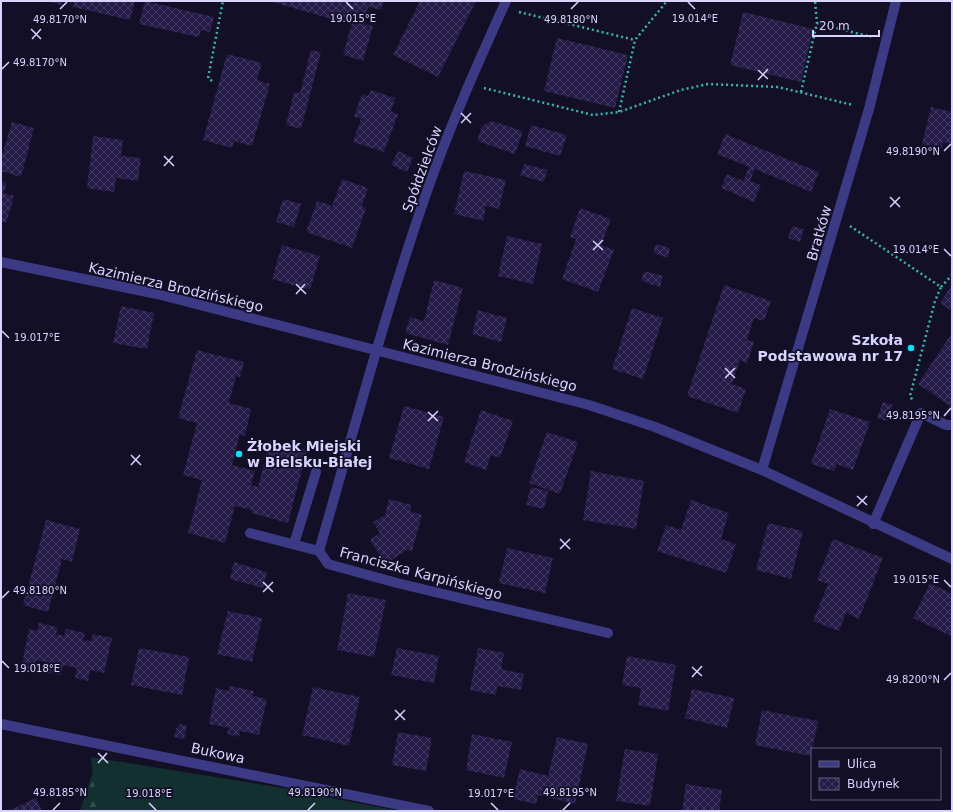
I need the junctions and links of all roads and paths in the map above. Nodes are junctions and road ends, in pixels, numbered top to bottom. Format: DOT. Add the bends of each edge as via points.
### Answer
graph roads {
  1 [pos="223,1"];
  2 [pos="667,1"];
  3 [pos="812,1"];
  4 [pos="896,1"];
  5 [pos="816,2"];
  6 [pos="504,4"];
  7 [pos="817,23"];
  8 [pos="635,40"];
  9 [pos="885,40"];
  10 [pos="212,81"];
  11 [pos="468,83"];
  12 [pos="801,92"];
  13 [pos="869,109"];
  14 [pos="619,112"];
  15 [pos="850,226"];
  16 [pos="1,262"];
  17 [pos="952,275"];
  18 [pos="941,287"];
  19 [pos="377,351"];
  20 [pos="921,413"];
  21 [pos="952,425"];
  22 [pos="762,470"];
  23 [pos="316,472"];
  24 [pos="873,524"];
  25 [pos="250,533"];
  26 [pos="294,544"];
  27 [pos="319,551"];
  28 [pos="952,559"];
  29 [pos="608,634"];
  30 [pos="1,724"];
  31 [pos="429,811"];
  1 -- 10 [label="path" via="208,78"];
  2 -- 8 [label="path"];
  3 -- 5 [label="path"];
  4 -- 9 [label="street, Bratków"];
  5 -- 7 [label="path"];
  6 -- 8 [label="path"];
  6 -- 11 [label="street, Spółdzielców"];
  7 -- 9 [label="path"];
  7 -- 12 [label="path"];
  8 -- 14 [label="path"];
  9 -- 13 [label="street, Bratków"];
  11 -- 14 [label="path" via="593,115"];
  11 -- 19 [label="street, Spółdzielców" via="425,197"];
  12 -- 13 [label="path"];
  12 -- 14 [label="path" via="778,87 708,84 681,90"];
  13 -- 22 [label="street, Bratków"];
  15 -- 18 [label="path"];
  16 -- 19 [label="street, Kazimierza Brodzińskiego" via="158,294"];
  17 -- 18 [label="path"];
  18 -- 20 [label="path" via="910,396"];
  19 -- 22 [label="street, Kazimierza Brodzińskiego" via="589,405 655,427"];
  19 -- 27 [label="street, Franciszka Karpińskiego"];
  20 -- 21 [label="street" via="946,425"];
  20 -- 24 [label="street"];
  22 -- 24 [label="street, Kazimierza Brodzińskiego"];
  23 -- 26 [label="street"];
  24 -- 28 [label="street, Kazimierza Brodzińskiego"];
  25 -- 26 [label="street"];
  26 -- 27 [label="street"];
  27 -- 29 [label="street, Franciszka Karpińskiego" via="328,564"];
  30 -- 31 [label="street, Bukowa"];
}
